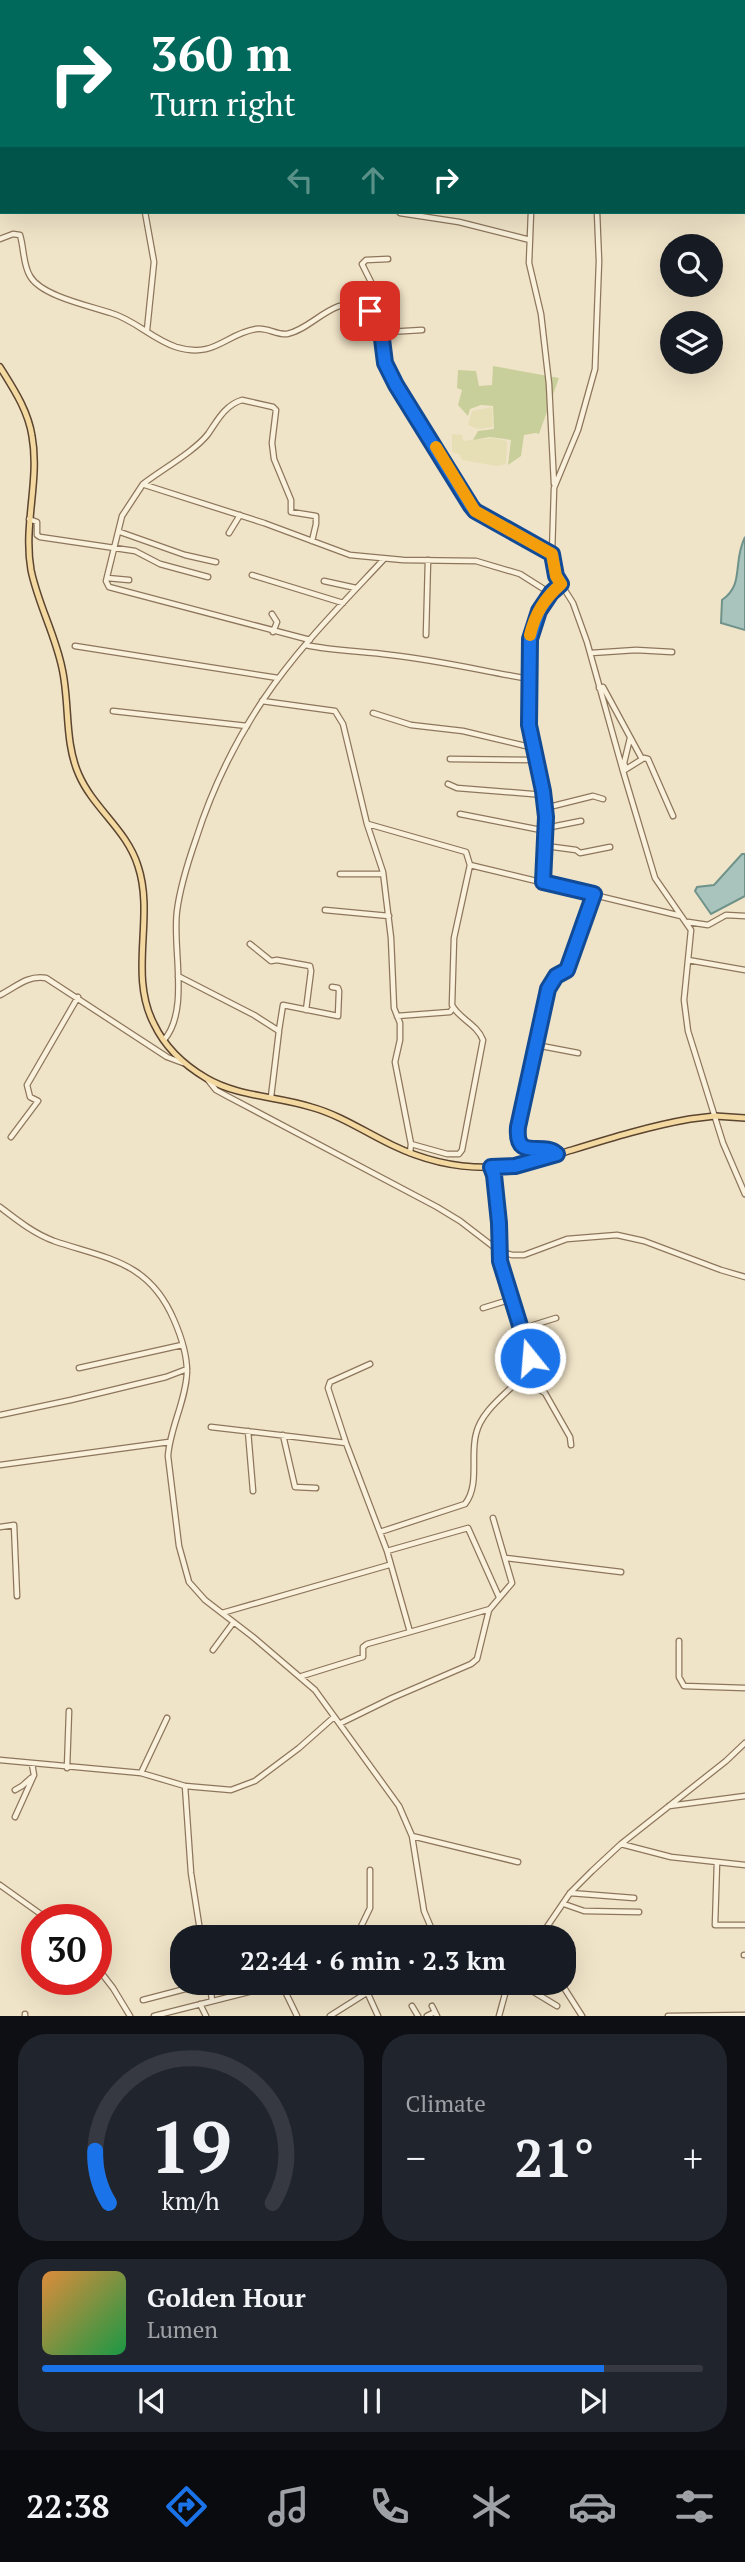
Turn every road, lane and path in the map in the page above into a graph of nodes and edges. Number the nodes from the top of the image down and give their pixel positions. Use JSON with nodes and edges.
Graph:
{"nodes":[{"id":1,"x":145,"y":214,"type":"edge"},
{"id":2,"x":400,"y":214,"type":"dead end"},
{"id":3,"x":531,"y":214,"type":"edge"},
{"id":4,"x":597,"y":214,"type":"edge"},
{"id":5,"x":0,"y":239,"type":"edge"},
{"id":6,"x":530,"y":240,"type":"junction"},
{"id":7,"x":388,"y":259,"type":"dead end"},
{"id":8,"x":364,"y":307,"type":"junction"},
{"id":9,"x":147,"y":330,"type":"junction"},
{"id":10,"x":422,"y":330,"type":"dead end"},
{"id":11,"x":382,"y":339,"type":"junction"},
{"id":12,"x":0,"y":367,"type":"edge"},
{"id":13,"x":144,"y":484,"type":"junction"},
{"id":14,"x":554,"y":488,"type":"junction"},
{"id":15,"x":240,"y":515,"type":"junction"},
{"id":16,"x":28,"y":519,"type":"junction"},
{"id":17,"x":120,"y":532,"type":"junction"},
{"id":18,"x":229,"y":533,"type":"dead end"},
{"id":19,"x":312,"y":541,"type":"junction"},
{"id":20,"x":114,"y":549,"type":"junction"},
{"id":21,"x":552,"y":554,"type":"junction"},
{"id":22,"x":384,"y":559,"type":"junction"},
{"id":23,"x":428,"y":560,"type":"junction"},
{"id":24,"x":216,"y":562,"type":"dead end"},
{"id":25,"x":252,"y":575,"type":"dead end"},
{"id":26,"x":208,"y":577,"type":"dead end"},
{"id":27,"x":107,"y":578,"type":"junction"},
{"id":28,"x":129,"y":580,"type":"dead end"},
{"id":29,"x":324,"y":581,"type":"dead end"},
{"id":30,"x":561,"y":584,"type":"junction"},
{"id":31,"x":357,"y":589,"type":"junction"},
{"id":32,"x":551,"y":593,"type":"junction"},
{"id":33,"x":343,"y":603,"type":"junction"},
{"id":34,"x":272,"y":614,"type":"dead end"},
{"id":35,"x":274,"y":632,"type":"junction"},
{"id":36,"x":426,"y":635,"type":"dead end"},
{"id":37,"x":310,"y":640,"type":"junction"},
{"id":38,"x":75,"y":646,"type":"dead end"},
{"id":39,"x":306,"y":646,"type":"junction"},
{"id":40,"x":672,"y":652,"type":"dead end"},
{"id":41,"x":591,"y":653,"type":"junction"},
{"id":42,"x":279,"y":678,"type":"junction"},
{"id":43,"x":528,"y":679,"type":"junction"},
{"id":44,"x":599,"y":688,"type":"junction"},
{"id":45,"x":262,"y":701,"type":"junction"},
{"id":46,"x":113,"y":711,"type":"dead end"},
{"id":47,"x":373,"y":713,"type":"dead end"},
{"id":48,"x":247,"y":726,"type":"junction"},
{"id":49,"x":631,"y":737,"type":"junction"},
{"id":50,"x":534,"y":748,"type":"junction"},
{"id":51,"x":450,"y":759,"type":"dead end"},
{"id":52,"x":642,"y":759,"type":"junction"},
{"id":53,"x":537,"y":760,"type":"junction"},
{"id":54,"x":624,"y":770,"type":"junction"},
{"id":55,"x":448,"y":784,"type":"dead end"},
{"id":56,"x":544,"y":795,"type":"junction"},
{"id":57,"x":603,"y":799,"type":"dead end"},
{"id":58,"x":545,"y":808,"type":"junction"},
{"id":59,"x":460,"y":814,"type":"dead end"},
{"id":60,"x":673,"y":816,"type":"dead end"},
{"id":61,"x":581,"y":821,"type":"dead end"},
{"id":62,"x":367,"y":824,"type":"junction"},
{"id":63,"x":546,"y":829,"type":"junction"},
{"id":64,"x":546,"y":846,"type":"junction"},
{"id":65,"x":610,"y":847,"type":"dead end"},
{"id":66,"x":470,"y":865,"type":"junction"},
{"id":67,"x":340,"y":874,"type":"dead end"},
{"id":68,"x":383,"y":874,"type":"junction"},
{"id":69,"x":543,"y":882,"type":"junction"},
{"id":70,"x":594,"y":894,"type":"junction"},
{"id":71,"x":325,"y":910,"type":"dead end"},
{"id":72,"x":388,"y":916,"type":"junction"},
{"id":73,"x":682,"y":916,"type":"junction"},
{"id":74,"x":745,"y":916,"type":"edge"},
{"id":75,"x":687,"y":922,"type":"junction"},
{"id":76,"x":250,"y":944,"type":"dead end"},
{"id":77,"x":688,"y":960,"type":"junction"},
{"id":78,"x":745,"y":970,"type":"edge"},
{"id":79,"x":178,"y":976,"type":"junction"},
{"id":80,"x":332,"y":987,"type":"dead end"},
{"id":81,"x":0,"y":995,"type":"edge"},
{"id":82,"x":78,"y":997,"type":"junction"},
{"id":83,"x":453,"y":1007,"type":"junction"},
{"id":84,"x":306,"y":1010,"type":"junction"},
{"id":85,"x":397,"y":1016,"type":"junction"},
{"id":86,"x":279,"y":1031,"type":"junction"},
{"id":87,"x":163,"y":1041,"type":"junction"},
{"id":88,"x":536,"y":1045,"type":"junction"},
{"id":89,"x":578,"y":1053,"type":"dead end"},
{"id":90,"x":184,"y":1063,"type":"junction"},
{"id":91,"x":208,"y":1080,"type":"junction"},
{"id":92,"x":271,"y":1097,"type":"junction"},
{"id":93,"x":715,"y":1116,"type":"junction"},
{"id":94,"x":745,"y":1118,"type":"edge"},
{"id":95,"x":11,"y":1136,"type":"dead end"},
{"id":96,"x":411,"y":1144,"type":"junction"},
{"id":97,"x":410,"y":1153,"type":"junction"},
{"id":98,"x":557,"y":1154,"type":"junction"},
{"id":99,"x":491,"y":1167,"type":"junction"},
{"id":100,"x":745,"y":1194,"type":"edge"},
{"id":101,"x":0,"y":1207,"type":"edge"},
{"id":102,"x":499,"y":1251,"type":"junction"},
{"id":103,"x":745,"y":1277,"type":"edge"},
{"id":104,"x":513,"y":1299,"type":"junction"},
{"id":105,"x":483,"y":1308,"type":"dead end"},
{"id":106,"x":556,"y":1318,"type":"dead end"},
{"id":107,"x":521,"y":1329,"type":"junction"},
{"id":108,"x":182,"y":1345,"type":"junction"},
{"id":109,"x":530,"y":1358,"type":"dead end"},
{"id":110,"x":370,"y":1364,"type":"dead end"},
{"id":111,"x":79,"y":1368,"type":"dead end"},
{"id":112,"x":187,"y":1369,"type":"junction"},
{"id":113,"x":0,"y":1415,"type":"edge"},
{"id":114,"x":211,"y":1427,"type":"dead end"},
{"id":115,"x":248,"y":1432,"type":"junction"},
{"id":116,"x":284,"y":1435,"type":"junction"},
{"id":117,"x":169,"y":1442,"type":"junction"},
{"id":118,"x":346,"y":1443,"type":"junction"},
{"id":119,"x":571,"y":1445,"type":"dead end"},
{"id":120,"x":0,"y":1465,"type":"edge"},
{"id":121,"x":316,"y":1488,"type":"dead end"},
{"id":122,"x":253,"y":1492,"type":"dead end"},
{"id":123,"x":493,"y":1518,"type":"dead end"},
{"id":124,"x":0,"y":1527,"type":"edge"},
{"id":125,"x":380,"y":1532,"type":"junction"},
{"id":126,"x":387,"y":1551,"type":"junction"},
{"id":127,"x":506,"y":1558,"type":"junction"},
{"id":128,"x":389,"y":1564,"type":"junction"},
{"id":129,"x":621,"y":1572,"type":"dead end"},
{"id":130,"x":17,"y":1596,"type":"dead end"},
{"id":131,"x":499,"y":1597,"type":"junction"},
{"id":132,"x":489,"y":1609,"type":"junction"},
{"id":133,"x":221,"y":1613,"type":"junction"},
{"id":134,"x":233,"y":1623,"type":"junction"},
{"id":135,"x":410,"y":1632,"type":"junction"},
{"id":136,"x":679,"y":1641,"type":"dead end"},
{"id":137,"x":213,"y":1650,"type":"dead end"},
{"id":138,"x":301,"y":1676,"type":"junction"},
{"id":139,"x":745,"y":1688,"type":"edge"},
{"id":140,"x":69,"y":1711,"type":"dead end"},
{"id":141,"x":334,"y":1717,"type":"junction"},
{"id":142,"x":167,"y":1718,"type":"dead end"},
{"id":143,"x":341,"y":1723,"type":"junction"},
{"id":144,"x":745,"y":1742,"type":"edge"},
{"id":145,"x":740,"y":1748,"type":"junction"},
{"id":146,"x":745,"y":1756,"type":"edge"},
{"id":147,"x":0,"y":1760,"type":"edge"},
{"id":148,"x":32,"y":1764,"type":"junction"},
{"id":149,"x":67,"y":1768,"type":"junction"},
{"id":150,"x":34,"y":1771,"type":"junction"},
{"id":151,"x":141,"y":1773,"type":"junction"},
{"id":152,"x":185,"y":1786,"type":"junction"},
{"id":153,"x":15,"y":1790,"type":"dead end"},
{"id":154,"x":745,"y":1797,"type":"edge"},
{"id":155,"x":669,"y":1806,"type":"junction"},
{"id":156,"x":15,"y":1817,"type":"dead end"},
{"id":157,"x":412,"y":1836,"type":"junction"},
{"id":158,"x":621,"y":1843,"type":"junction"},
{"id":159,"x":717,"y":1862,"type":"junction"},
{"id":160,"x":518,"y":1863,"type":"dead end"},
{"id":161,"x":745,"y":1865,"type":"edge"},
{"id":162,"x":370,"y":1870,"type":"dead end"},
{"id":163,"x":0,"y":1885,"type":"edge"},
{"id":164,"x":570,"y":1893,"type":"junction"},
{"id":165,"x":634,"y":1898,"type":"dead end"},
{"id":166,"x":27,"y":1904,"type":"edge"},
{"id":167,"x":564,"y":1904,"type":"junction"},
{"id":168,"x":639,"y":1912,"type":"dead end"},
{"id":169,"x":199,"y":1925,"type":"edge"},
{"id":170,"x":362,"y":1925,"type":"edge"},
{"id":171,"x":430,"y":1925,"type":"edge"},
{"id":172,"x":549,"y":1925,"type":"edge"},
{"id":173,"x":745,"y":1925,"type":"edge"},
{"id":174,"x":112,"y":1987,"type":"edge"},
{"id":175,"x":170,"y":1993,"type":"edge"},
{"id":176,"x":211,"y":1995,"type":"edge"},
{"id":177,"x":235,"y":1995,"type":"edge"},
{"id":178,"x":287,"y":1995,"type":"edge"},
{"id":179,"x":364,"y":1995,"type":"edge"},
{"id":180,"x":369,"y":1995,"type":"edge"},
{"id":181,"x":505,"y":1995,"type":"edge"},
{"id":182,"x":539,"y":1995,"type":"edge"},
{"id":183,"x":569,"y":1995,"type":"edge"},
{"id":184,"x":143,"y":2000,"type":"dead end"},
{"id":185,"x":212,"y":2001,"type":"junction"},
{"id":186,"x":200,"y":2004,"type":"junction"},
{"id":187,"x":412,"y":2006,"type":"dead end"},
{"id":188,"x":432,"y":2006,"type":"dead end"},
{"id":189,"x":557,"y":2006,"type":"dead end"},
{"id":190,"x":339,"y":2014,"type":"edge"},
{"id":191,"x":436,"y":2014,"type":"edge"},
{"id":192,"x":745,"y":2015,"type":"edge"},
{"id":193,"x":130,"y":2016,"type":"edge"},
{"id":194,"x":153,"y":2016,"type":"edge"},
{"id":195,"x":205,"y":2016,"type":"edge"},
{"id":196,"x":297,"y":2016,"type":"edge"},
{"id":197,"x":330,"y":2016,"type":"edge"},
{"id":198,"x":378,"y":2016,"type":"edge"},
{"id":199,"x":418,"y":2016,"type":"edge"},
{"id":200,"x":428,"y":2016,"type":"edge"},
{"id":201,"x":499,"y":2016,"type":"edge"},
{"id":202,"x":582,"y":2016,"type":"edge"},
{"id":203,"x":668,"y":2016,"type":"edge"}],
"edges":[{"from":1,"to":9,"type":"street"},
{"from":2,"to":6,"type":"street"},
{"from":3,"to":6,"type":"street"},
{"from":4,"to":14,"type":"street"},
{"from":5,"to":9,"type":"street"},
{"from":6,"to":14,"type":"street"},
{"from":7,"to":8,"type":"street"},
{"from":8,"to":9,"type":"street"},
{"from":8,"to":11,"type":"street"},
{"from":10,"to":11,"type":"street"},
{"from":11,"to":21,"type":"street"},
{"from":12,"to":16,"type":"main road"},
{"from":13,"to":15,"type":"street"},
{"from":13,"to":17,"type":"street"},
{"from":13,"to":19,"type":"street"},
{"from":14,"to":21,"type":"street"},
{"from":15,"to":18,"type":"street"},
{"from":15,"to":19,"type":"street"},
{"from":16,"to":20,"type":"street"},
{"from":16,"to":87,"type":"main road"},
{"from":17,"to":20,"type":"street"},
{"from":17,"to":24,"type":"street"},
{"from":19,"to":22,"type":"street"},
{"from":20,"to":26,"type":"street"},
{"from":20,"to":27,"type":"street"},
{"from":21,"to":30,"type":"street"},
{"from":22,"to":23,"type":"street"},
{"from":22,"to":31,"type":"street"},
{"from":23,"to":32,"type":"street"},
{"from":23,"to":36,"type":"street"},
{"from":25,"to":33,"type":"street"},
{"from":27,"to":28,"type":"street"},
{"from":27,"to":35,"type":"street"},
{"from":29,"to":31,"type":"street"},
{"from":30,"to":32,"type":"street"},
{"from":30,"to":41,"type":"street"},
{"from":31,"to":33,"type":"street"},
{"from":32,"to":43,"type":"street"},
{"from":33,"to":37,"type":"street"},
{"from":34,"to":35,"type":"street"},
{"from":35,"to":37,"type":"street"},
{"from":37,"to":39,"type":"street"},
{"from":38,"to":42,"type":"street"},
{"from":39,"to":42,"type":"street"},
{"from":39,"to":43,"type":"street"},
{"from":40,"to":41,"type":"street"},
{"from":41,"to":44,"type":"street"},
{"from":42,"to":45,"type":"street"},
{"from":43,"to":50,"type":"street"},
{"from":44,"to":49,"type":"street"},
{"from":44,"to":54,"type":"street"},
{"from":45,"to":48,"type":"street"},
{"from":45,"to":62,"type":"street"},
{"from":46,"to":48,"type":"street"},
{"from":47,"to":50,"type":"street"},
{"from":48,"to":79,"type":"street"},
{"from":49,"to":52,"type":"street"},
{"from":49,"to":54,"type":"street"},
{"from":50,"to":53,"type":"street"},
{"from":51,"to":53,"type":"street"},
{"from":52,"to":54,"type":"street"},
{"from":52,"to":60,"type":"street"},
{"from":53,"to":56,"type":"street"},
{"from":54,"to":73,"type":"street"},
{"from":55,"to":56,"type":"street"},
{"from":56,"to":58,"type":"street"},
{"from":57,"to":58,"type":"street"},
{"from":58,"to":63,"type":"street"},
{"from":59,"to":63,"type":"street"},
{"from":61,"to":63,"type":"street"},
{"from":62,"to":66,"type":"street"},
{"from":62,"to":68,"type":"street"},
{"from":63,"to":64,"type":"street"},
{"from":64,"to":65,"type":"street"},
{"from":64,"to":69,"type":"street"},
{"from":66,"to":69,"type":"street"},
{"from":66,"to":83,"type":"street"},
{"from":67,"to":68,"type":"street"},
{"from":68,"to":72,"type":"street"},
{"from":69,"to":70,"type":"street"},
{"from":70,"to":73,"type":"street"},
{"from":70,"to":88,"type":"street"},
{"from":71,"to":72,"type":"street"},
{"from":72,"to":85,"type":"street"},
{"from":73,"to":75,"type":"street"},
{"from":74,"to":75,"type":"street"},
{"from":75,"to":77,"type":"street"},
{"from":76,"to":84,"type":"street"},
{"from":77,"to":78,"type":"street"},
{"from":77,"to":93,"type":"street"},
{"from":79,"to":86,"type":"street"},
{"from":79,"to":87,"type":"street"},
{"from":80,"to":84,"type":"street"},
{"from":81,"to":82,"type":"street"},
{"from":82,"to":90,"type":"street"},
{"from":82,"to":95,"type":"street"},
{"from":83,"to":85,"type":"street"},
{"from":83,"to":96,"type":"street"},
{"from":84,"to":86,"type":"street"},
{"from":85,"to":96,"type":"street"},
{"from":86,"to":92,"type":"street"},
{"from":87,"to":90,"type":"main road"},
{"from":88,"to":89,"type":"street"},
{"from":88,"to":98,"type":"street"},
{"from":90,"to":91,"type":"main road"},
{"from":91,"to":92,"type":"main road"},
{"from":91,"to":102,"type":"street"},
{"from":92,"to":97,"type":"main road"},
{"from":93,"to":94,"type":"main road"},
{"from":93,"to":98,"type":"main road"},
{"from":93,"to":100,"type":"street"},
{"from":96,"to":97,"type":"street"},
{"from":97,"to":99,"type":"main road"},
{"from":98,"to":99,"type":"main road"},
{"from":99,"to":102,"type":"street"},
{"from":101,"to":108,"type":"street"},
{"from":102,"to":103,"type":"street"},
{"from":102,"to":104,"type":"street"},
{"from":104,"to":105,"type":"street"},
{"from":104,"to":107,"type":"street"},
{"from":106,"to":107,"type":"street"},
{"from":107,"to":109,"type":"street"},
{"from":108,"to":111,"type":"street"},
{"from":108,"to":112,"type":"street"},
{"from":110,"to":118,"type":"street"},
{"from":112,"to":113,"type":"street"},
{"from":112,"to":117,"type":"street"},
{"from":114,"to":115,"type":"street"},
{"from":115,"to":116,"type":"street"},
{"from":115,"to":122,"type":"street"},
{"from":116,"to":118,"type":"street"},
{"from":116,"to":121,"type":"street"},
{"from":117,"to":120,"type":"street"},
{"from":117,"to":133,"type":"street"},
{"from":118,"to":125,"type":"street"},
{"from":119,"to":125,"type":"street"},
{"from":123,"to":127,"type":"street"},
{"from":124,"to":130,"type":"street"},
{"from":125,"to":126,"type":"street"},
{"from":126,"to":128,"type":"street"},
{"from":126,"to":131,"type":"street"},
{"from":127,"to":129,"type":"street"},
{"from":127,"to":131,"type":"street"},
{"from":128,"to":133,"type":"street"},
{"from":128,"to":135,"type":"street"},
{"from":131,"to":132,"type":"street"},
{"from":132,"to":135,"type":"street"},
{"from":132,"to":143,"type":"street"},
{"from":133,"to":134,"type":"street"},
{"from":134,"to":137,"type":"street"},
{"from":134,"to":138,"type":"street"},
{"from":135,"to":138,"type":"street"},
{"from":136,"to":139,"type":"street"},
{"from":138,"to":141,"type":"street"},
{"from":140,"to":149,"type":"street"},
{"from":141,"to":143,"type":"street"},
{"from":141,"to":152,"type":"street"},
{"from":142,"to":151,"type":"street"},
{"from":143,"to":157,"type":"street"},
{"from":144,"to":145,"type":"street"},
{"from":145,"to":146,"type":"street"},
{"from":145,"to":155,"type":"street"},
{"from":147,"to":148,"type":"street"},
{"from":148,"to":149,"type":"street"},
{"from":148,"to":150,"type":"street"},
{"from":149,"to":151,"type":"street"},
{"from":150,"to":153,"type":"street"},
{"from":150,"to":156,"type":"street"},
{"from":151,"to":152,"type":"street"},
{"from":152,"to":169,"type":"street"},
{"from":154,"to":155,"type":"street"},
{"from":155,"to":158,"type":"street"},
{"from":157,"to":160,"type":"street"},
{"from":157,"to":171,"type":"street"},
{"from":158,"to":159,"type":"street"},
{"from":158,"to":164,"type":"street"},
{"from":159,"to":161,"type":"street"},
{"from":159,"to":173,"type":"street"},
{"from":162,"to":170,"type":"street"},
{"from":163,"to":166,"type":"street"},
{"from":164,"to":165,"type":"street"},
{"from":164,"to":167,"type":"street"},
{"from":167,"to":168,"type":"street"},
{"from":167,"to":172,"type":"street"},
{"from":174,"to":193,"type":"street"},
{"from":175,"to":184,"type":"street"},
{"from":176,"to":185,"type":"street"},
{"from":177,"to":185,"type":"street"},
{"from":178,"to":196,"type":"street"},
{"from":179,"to":190,"type":"street"},
{"from":180,"to":198,"type":"street"},
{"from":181,"to":201,"type":"street"},
{"from":182,"to":189,"type":"street"},
{"from":183,"to":202,"type":"street"},
{"from":185,"to":186,"type":"street"},
{"from":186,"to":194,"type":"street"},
{"from":186,"to":195,"type":"street"},
{"from":187,"to":199,"type":"street"},
{"from":188,"to":191,"type":"street"},
{"from":190,"to":197,"type":"street"},
{"from":191,"to":200,"type":"street"},
{"from":192,"to":203,"type":"street"}]}
